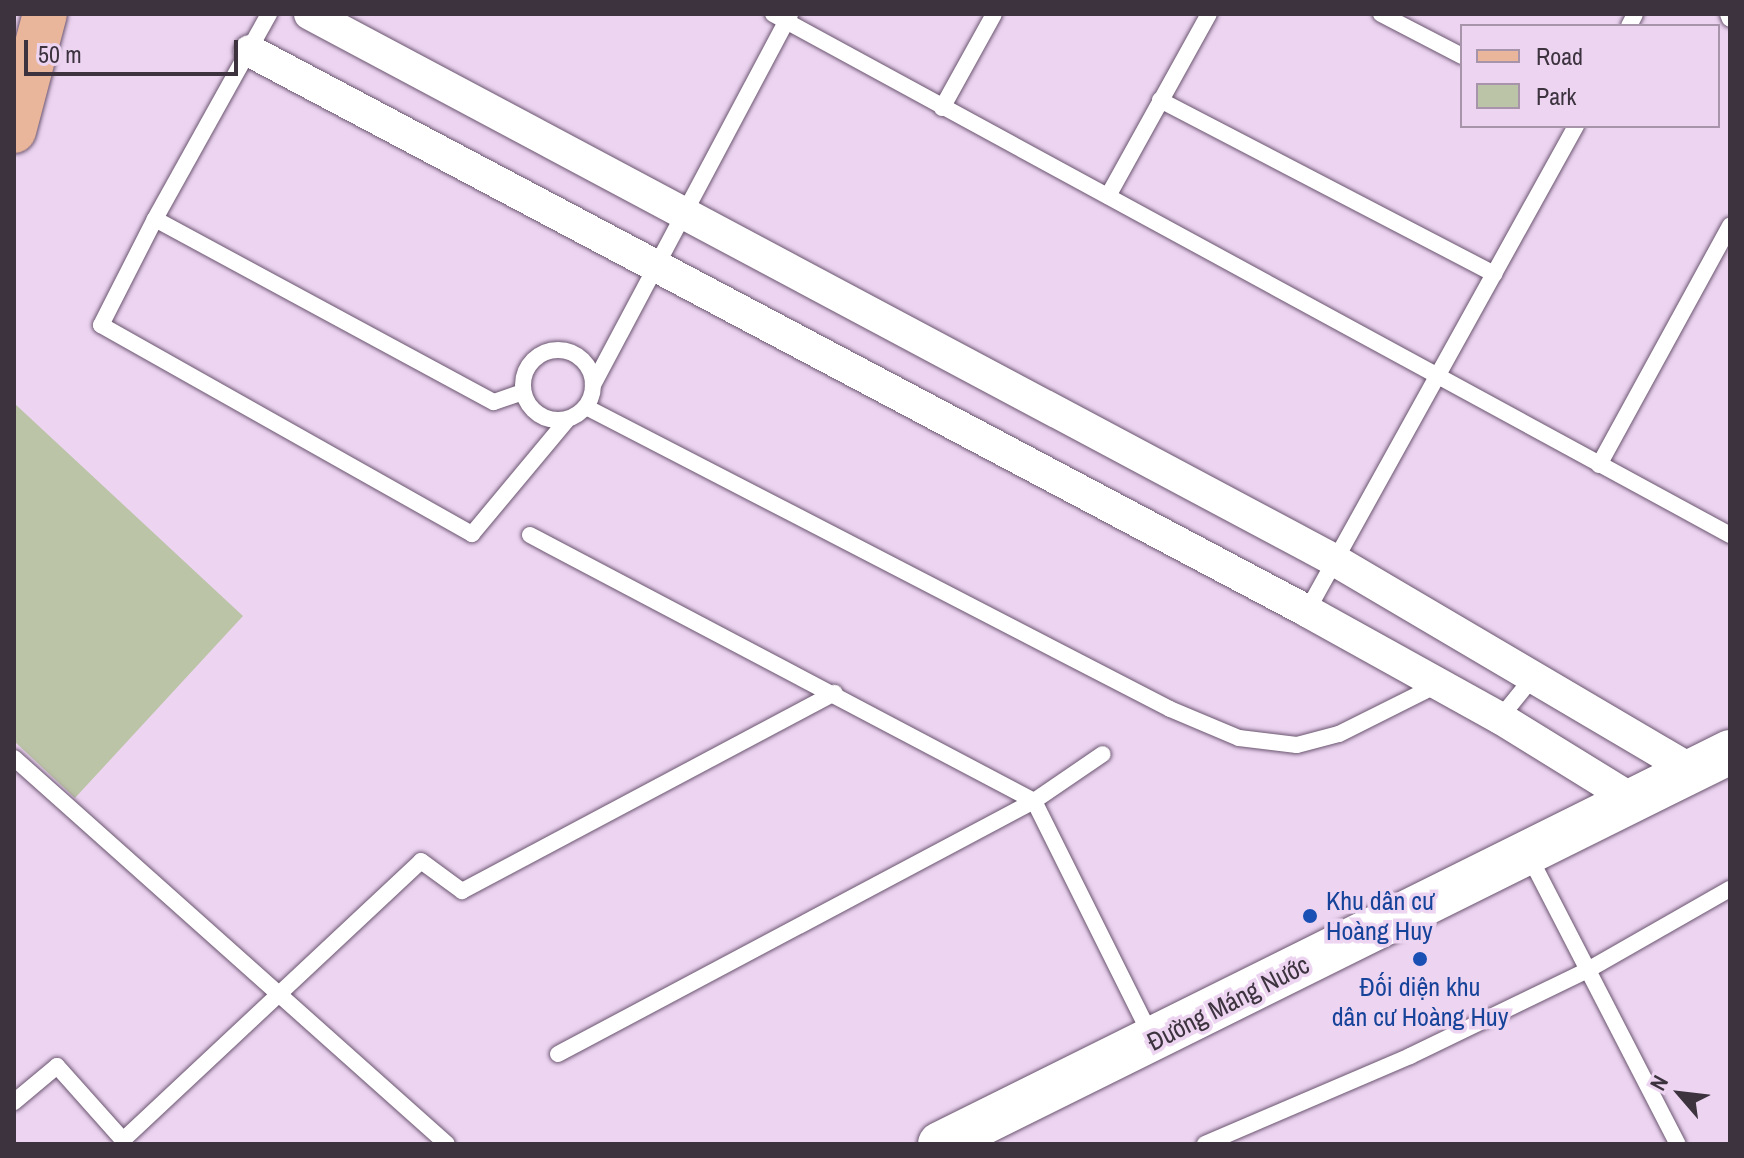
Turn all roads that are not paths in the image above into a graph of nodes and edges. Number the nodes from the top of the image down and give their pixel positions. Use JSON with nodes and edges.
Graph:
{"nodes":[{"id":1,"x":45,"y":14,"type":"edge"},
{"id":2,"x":269,"y":14,"type":"edge"},
{"id":3,"x":310,"y":14,"type":"edge"},
{"id":4,"x":994,"y":14,"type":"edge"},
{"id":5,"x":1209,"y":14,"type":"edge"},
{"id":6,"x":1381,"y":14,"type":"edge"},
{"id":7,"x":783,"y":17,"type":"edge"},
{"id":8,"x":250,"y":51,"type":"junction"},
{"id":9,"x":1460,"y":55,"type":"edge"},
{"id":10,"x":1160,"y":100,"type":"junction"},
{"id":11,"x":942,"y":108,"type":"junction"},
{"id":12,"x":1575,"y":128,"type":"edge"},
{"id":13,"x":14,"y":131,"type":"edge"},
{"id":14,"x":1108,"y":196,"type":"junction"},
{"id":15,"x":682,"y":215,"type":"junction"},
{"id":16,"x":155,"y":219,"type":"junction"},
{"id":17,"x":1730,"y":226,"type":"edge"},
{"id":18,"x":657,"y":269,"type":"junction"},
{"id":19,"x":1494,"y":274,"type":"junction"},
{"id":20,"x":1439,"y":379,"type":"junction"},
{"id":21,"x":593,"y":385,"type":"junction"},
{"id":22,"x":523,"y":392,"type":"junction"},
{"id":23,"x":586,"y":407,"type":"junction"},
{"id":24,"x":567,"y":420,"type":"junction"},
{"id":25,"x":1599,"y":465,"type":"junction"},
{"id":26,"x":530,"y":535,"type":"dead end"},
{"id":27,"x":1730,"y":535,"type":"edge"},
{"id":28,"x":1336,"y":561,"type":"junction"},
{"id":29,"x":1307,"y":611,"type":"junction"},
{"id":30,"x":1534,"y":676,"type":"junction"},
{"id":31,"x":1440,"y":684,"type":"junction"},
{"id":32,"x":835,"y":693,"type":"junction"},
{"id":33,"x":1500,"y":718,"type":"junction"},
{"id":34,"x":1103,"y":754,"type":"dead end"},
{"id":35,"x":14,"y":758,"type":"edge"},
{"id":36,"x":1712,"y":761,"type":"edge"},
{"id":37,"x":1631,"y":799,"type":"junction"},
{"id":38,"x":1034,"y":801,"type":"junction"},
{"id":39,"x":1527,"y":852,"type":"junction"},
{"id":40,"x":1730,"y":889,"type":"edge"},
{"id":41,"x":1586,"y":971,"type":"junction"},
{"id":42,"x":276,"y":991,"type":"junction"},
{"id":43,"x":1154,"y":1041,"type":"junction"},
{"id":44,"x":558,"y":1054,"type":"dead end"},
{"id":45,"x":14,"y":1102,"type":"edge"},
{"id":46,"x":447,"y":1144,"type":"edge"},
{"id":47,"x":940,"y":1144,"type":"edge"},
{"id":48,"x":1205,"y":1144,"type":"edge"},
{"id":49,"x":1678,"y":1144,"type":"edge"}],
"edges":[{"from":1,"to":13,"type":"main road"},
{"from":2,"to":8,"type":"lane"},
{"from":3,"to":15,"type":"street"},
{"from":4,"to":11,"type":"lane"},
{"from":5,"to":10,"type":"lane"},
{"from":6,"to":9,"type":"lane"},
{"from":7,"to":11,"type":"lane"},
{"from":7,"to":15,"type":"lane"},
{"from":8,"to":16,"type":"lane"},
{"from":8,"to":18,"type":"street"},
{"from":10,"to":14,"type":"lane"},
{"from":10,"to":19,"type":"lane"},
{"from":11,"to":14,"type":"lane"},
{"from":12,"to":19,"type":"lane"},
{"from":14,"to":20,"type":"lane"},
{"from":15,"to":18,"type":"lane"},
{"from":15,"to":28,"type":"street"},
{"from":16,"to":22,"type":"lane"},
{"from":16,"to":24,"type":"lane"},
{"from":17,"to":25,"type":"lane"},
{"from":18,"to":21,"type":"lane"},
{"from":18,"to":29,"type":"street"},
{"from":19,"to":20,"type":"lane"},
{"from":20,"to":25,"type":"lane"},
{"from":20,"to":28,"type":"lane"},
{"from":21,"to":22,"type":"lane"},
{"from":21,"to":23,"type":"lane"},
{"from":22,"to":24,"type":"lane"},
{"from":23,"to":24,"type":"lane"},
{"from":23,"to":31,"type":"lane"},
{"from":25,"to":27,"type":"lane"},
{"from":26,"to":32,"type":"lane"},
{"from":28,"to":29,"type":"lane"},
{"from":28,"to":30,"type":"street"},
{"from":29,"to":31,"type":"street"},
{"from":30,"to":33,"type":"lane"},
{"from":30,"to":36,"type":"street"},
{"from":31,"to":33,"type":"street"},
{"from":32,"to":38,"type":"lane"},
{"from":32,"to":42,"type":"lane"},
{"from":33,"to":37,"type":"street"},
{"from":34,"to":38,"type":"lane"},
{"from":35,"to":42,"type":"lane"},
{"from":36,"to":37,"type":"main road","name":"Đường Máng Nước"},
{"from":37,"to":39,"type":"main road","name":"Đường Máng Nước"},
{"from":38,"to":43,"type":"lane"},
{"from":38,"to":44,"type":"lane"},
{"from":39,"to":41,"type":"lane"},
{"from":39,"to":43,"type":"main road","name":"Đường Máng Nước"},
{"from":40,"to":41,"type":"lane"},
{"from":41,"to":48,"type":"lane"},
{"from":41,"to":49,"type":"lane"},
{"from":42,"to":45,"type":"lane"},
{"from":42,"to":46,"type":"lane"},
{"from":43,"to":47,"type":"main road","name":"Đường Máng Nước"}]}
